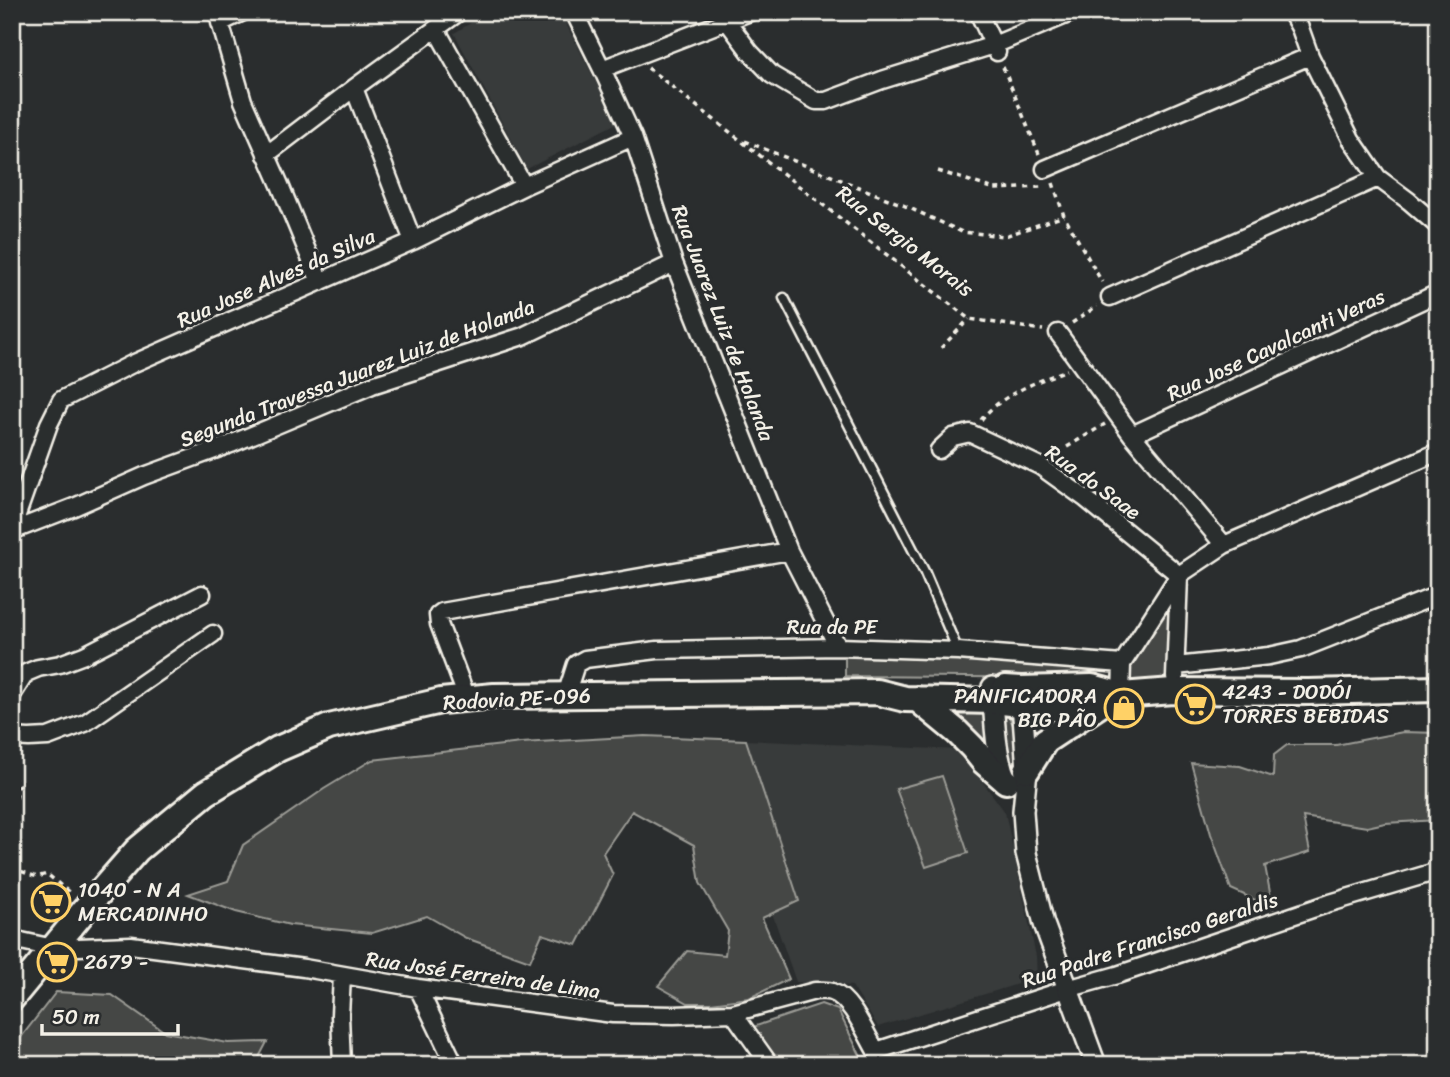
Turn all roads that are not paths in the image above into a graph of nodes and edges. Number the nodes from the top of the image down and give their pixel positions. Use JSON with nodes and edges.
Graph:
{"nodes":[{"id":1,"x":243,"y":12,"type":"edge"},
{"id":2,"x":459,"y":12,"type":"edge"},
{"id":3,"x":573,"y":12,"type":"edge"},
{"id":4,"x":750,"y":12,"type":"edge"},
{"id":5,"x":978,"y":12,"type":"edge"},
{"id":6,"x":1073,"y":12,"type":"edge"},
{"id":7,"x":1291,"y":12,"type":"edge"},
{"id":8,"x":219,"y":18,"type":"edge"},
{"id":9,"x":720,"y":19,"type":"edge"},
{"id":10,"x":436,"y":29,"type":"junction"},
{"id":11,"x":996,"y":49,"type":"junction"},
{"id":12,"x":1310,"y":56,"type":"junction"},
{"id":13,"x":602,"y":69,"type":"junction"},
{"id":14,"x":354,"y":88,"type":"junction"},
{"id":15,"x":633,"y":137,"type":"junction"},
{"id":16,"x":266,"y":155,"type":"junction"},
{"id":17,"x":1045,"y":169,"type":"dead end"},
{"id":18,"x":1378,"y":178,"type":"junction"},
{"id":19,"x":524,"y":186,"type":"junction"},
{"id":20,"x":1438,"y":226,"type":"edge"},
{"id":21,"x":413,"y":241,"type":"junction"},
{"id":22,"x":674,"y":263,"type":"junction"},
{"id":23,"x":320,"y":282,"type":"junction"},
{"id":24,"x":1438,"y":293,"type":"edge"},
{"id":25,"x":1110,"y":297,"type":"road end"},
{"id":26,"x":784,"y":298,"type":"dead end"},
{"id":27,"x":1058,"y":333,"type":"road end"},
{"id":28,"x":1132,"y":435,"type":"junction"},
{"id":29,"x":939,"y":450,"type":"dead end"},
{"id":30,"x":1438,"y":452,"type":"edge"},
{"id":31,"x":12,"y":530,"type":"edge"},
{"id":32,"x":1224,"y":545,"type":"junction"},
{"id":33,"x":789,"y":551,"type":"junction"},
{"id":34,"x":1179,"y":575,"type":"junction"},
{"id":35,"x":202,"y":594,"type":"dead end"},
{"id":36,"x":1438,"y":595,"type":"edge"},
{"id":37,"x":213,"y":634,"type":"dead end"},
{"id":38,"x":838,"y":647,"type":"junction"},
{"id":39,"x":958,"y":651,"type":"junction"},
{"id":40,"x":1122,"y":664,"type":"junction"},
{"id":41,"x":1176,"y":666,"type":"junction"},
{"id":42,"x":1438,"y":689,"type":"edge"},
{"id":43,"x":1173,"y":691,"type":"junction"},
{"id":44,"x":877,"y":692,"type":"junction"},
{"id":45,"x":993,"y":694,"type":"junction"},
{"id":46,"x":12,"y":695,"type":"edge"},
{"id":47,"x":566,"y":695,"type":"junction"},
{"id":48,"x":1021,"y":697,"type":"junction"},
{"id":49,"x":467,"y":698,"type":"junction"},
{"id":50,"x":917,"y":699,"type":"junction"},
{"id":51,"x":1110,"y":699,"type":"junction"},
{"id":52,"x":12,"y":737,"type":"edge"},
{"id":53,"x":1017,"y":775,"type":"junction"},
{"id":54,"x":1438,"y":871,"type":"edge"},
{"id":55,"x":12,"y":939,"type":"edge"},
{"id":56,"x":53,"y":948,"type":"junction"},
{"id":57,"x":342,"y":976,"type":"junction"},
{"id":58,"x":418,"y":988,"type":"junction"},
{"id":59,"x":1067,"y":989,"type":"junction"},
{"id":60,"x":12,"y":998,"type":"edge"},
{"id":61,"x":733,"y":1013,"type":"junction"},
{"id":62,"x":876,"y":1051,"type":"joint"},
{"id":63,"x":342,"y":1065,"type":"edge"},
{"id":64,"x":455,"y":1065,"type":"edge"},
{"id":65,"x":770,"y":1065,"type":"edge"},
{"id":66,"x":1096,"y":1065,"type":"edge"}],
"edges":[{"from":1,"to":8,"type":"street"},
{"from":2,"to":10,"type":"street"},
{"from":3,"to":13,"type":"street","name":"Rua Juarez Luiz de Holanda"},
{"from":4,"to":9,"type":"street"},
{"from":5,"to":11,"type":"street"},
{"from":6,"to":11,"type":"street"},
{"from":7,"to":12,"type":"street"},
{"from":8,"to":16,"type":"street"},
{"from":9,"to":11,"type":"street"},
{"from":9,"to":13,"type":"street"},
{"from":10,"to":14,"type":"street"},
{"from":10,"to":19,"type":"street"},
{"from":12,"to":17,"type":"street"},
{"from":12,"to":18,"type":"street"},
{"from":13,"to":15,"type":"street","name":"Rua Juarez Luiz de Holanda"},
{"from":14,"to":16,"type":"street"},
{"from":14,"to":21,"type":"street"},
{"from":15,"to":19,"type":"street","name":"Rua Jose Alves da Silva"},
{"from":15,"to":22,"type":"street","name":"Rua Juarez Luiz de Holanda"},
{"from":16,"to":23,"type":"street"},
{"from":18,"to":20,"type":"street"},
{"from":18,"to":25,"type":"street"},
{"from":19,"to":21,"type":"street","name":"Rua Jose Alves da Silva"},
{"from":21,"to":23,"type":"street","name":"Rua Jose Alves da Silva"},
{"from":22,"to":31,"type":"street","name":"Segunda Travessa Juarez Luiz de Holanda"},
{"from":22,"to":33,"type":"street","name":"Rua Juarez Luiz de Holanda"},
{"from":23,"to":31,"type":"street","name":"Rua Jose Alves da Silva"},
{"from":24,"to":28,"type":"street","name":"Rua Jose Cavalcanti Veras"},
{"from":26,"to":39,"type":"lane"},
{"from":27,"to":28,"type":"street"},
{"from":28,"to":32,"type":"street"},
{"from":29,"to":34,"type":"street","name":"Rua do Saae"},
{"from":30,"to":32,"type":"street"},
{"from":32,"to":34,"type":"street"},
{"from":33,"to":38,"type":"street","name":"Rua Juarez Luiz de Holanda"},
{"from":33,"to":49,"type":"street"},
{"from":34,"to":40,"type":"street"},
{"from":34,"to":41,"type":"street"},
{"from":35,"to":46,"type":"street"},
{"from":36,"to":41,"type":"street"},
{"from":37,"to":52,"type":"street"},
{"from":38,"to":39,"type":"street","name":"Rua da PE"},
{"from":38,"to":47,"type":"street","name":"Rua da PE"},
{"from":39,"to":40,"type":"street","name":"Rua da PE"},
{"from":40,"to":51,"type":"street"},
{"from":41,"to":43,"type":"street"},
{"from":42,"to":43,"type":"main road"},
{"from":43,"to":51,"type":"main road"},
{"from":44,"to":45,"type":"main road"},
{"from":44,"to":47,"type":"main road","name":"Rodovia PE-096"},
{"from":44,"to":50,"type":"main road"},
{"from":45,"to":48,"type":"main road"},
{"from":45,"to":50,"type":"main road"},
{"from":45,"to":53,"type":"street"},
{"from":47,"to":49,"type":"main road","name":"Rodovia PE-096"},
{"from":48,"to":51,"type":"main road"},
{"from":48,"to":53,"type":"street"},
{"from":49,"to":56,"type":"main road","name":"Rodovia PE-096"},
{"from":50,"to":53,"type":"main road"},
{"from":51,"to":53,"type":"main road"},
{"from":53,"to":59,"type":"street"},
{"from":54,"to":59,"type":"street","name":"Rua Padre Francisco Geraldis"},
{"from":55,"to":56,"type":"street","name":"Rua José Ferreira de Lima"},
{"from":56,"to":57,"type":"street","name":"Rua José Ferreira de Lima"},
{"from":56,"to":60,"type":"main road","name":"Rodovia PE-096"},
{"from":57,"to":58,"type":"street","name":"Rua José Ferreira de Lima"},
{"from":57,"to":63,"type":"street"},
{"from":58,"to":61,"type":"street","name":"Rua José Ferreira de Lima"},
{"from":58,"to":64,"type":"street"},
{"from":59,"to":62,"type":"street","name":"Rua Padre Francisco Geraldis"},
{"from":59,"to":66,"type":"street"},
{"from":61,"to":62,"type":"street","name":"Rua José Ferreira de Lima"},
{"from":61,"to":65,"type":"street"}]}
